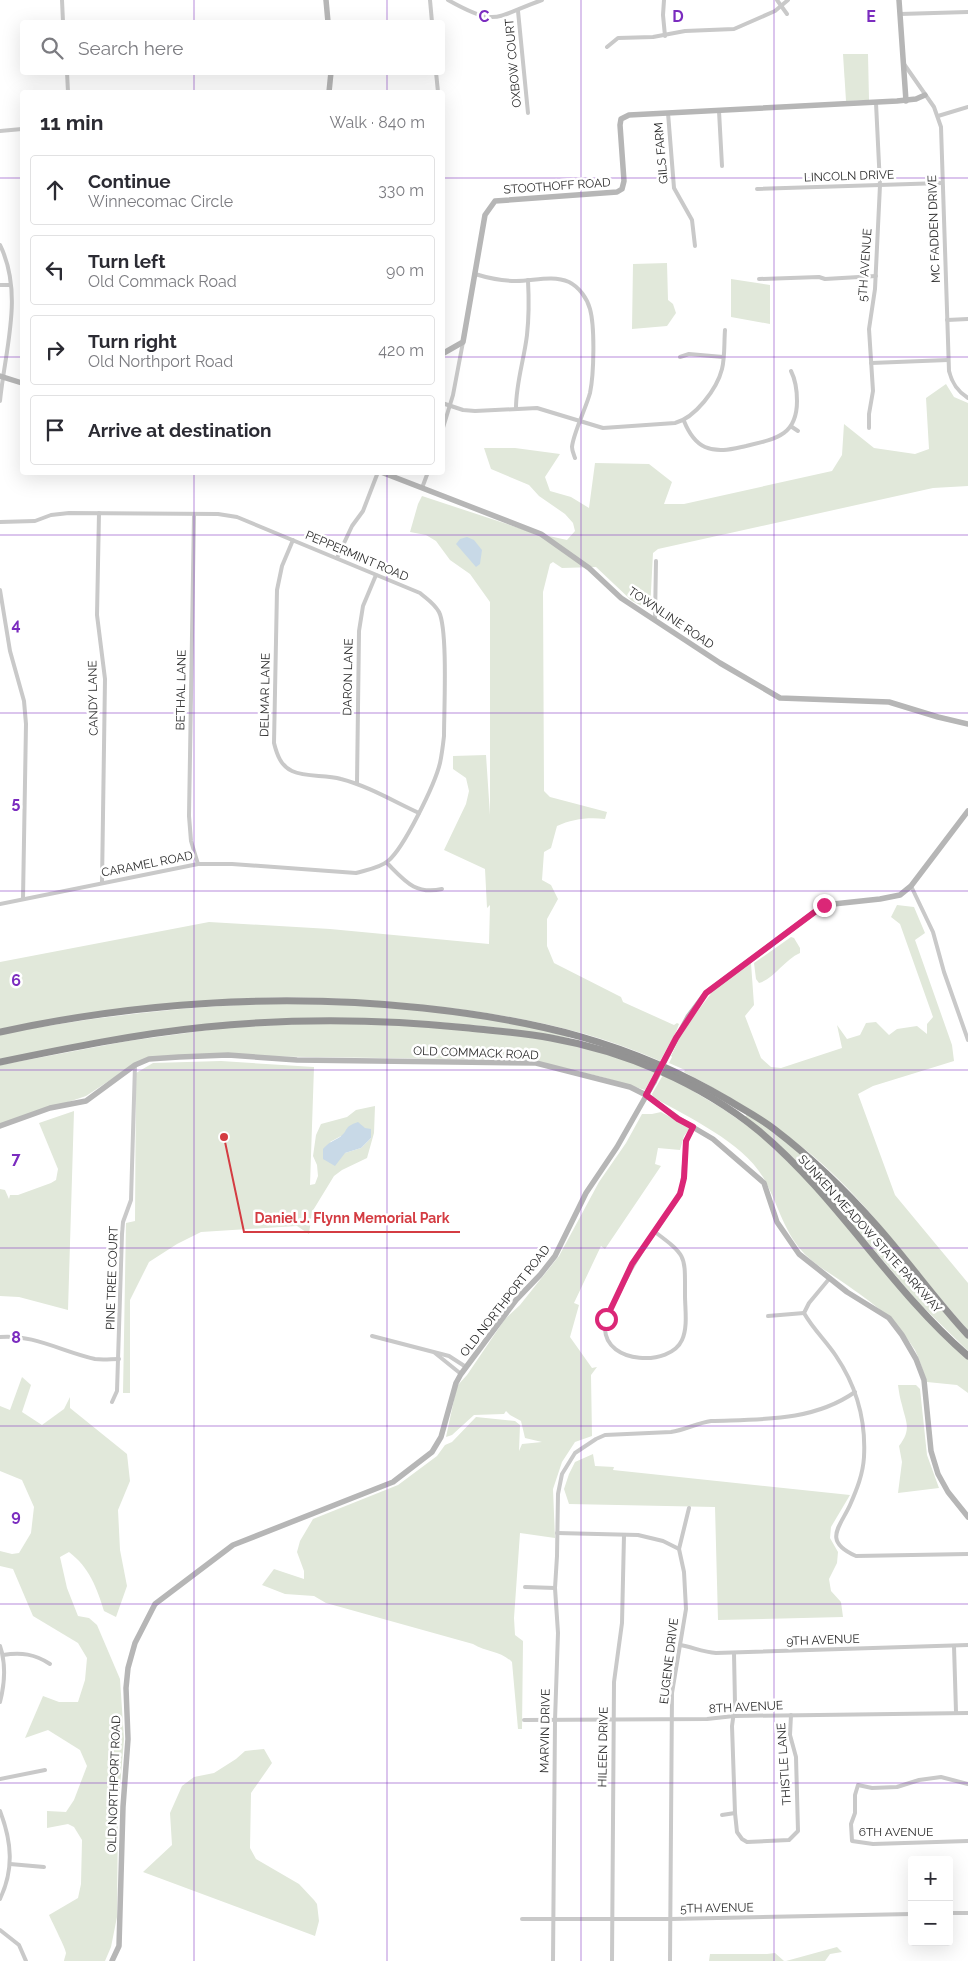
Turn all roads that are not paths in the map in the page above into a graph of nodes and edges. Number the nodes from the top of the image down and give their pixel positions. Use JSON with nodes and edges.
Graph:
{"nodes":[{"id":1,"x":62,"y":0,"type":"edge"},
{"id":2,"x":326,"y":0,"type":"edge"},
{"id":3,"x":430,"y":0,"type":"edge"},
{"id":4,"x":448,"y":0,"type":"edge"},
{"id":5,"x":542,"y":0,"type":"edge"},
{"id":6,"x":664,"y":0,"type":"edge"},
{"id":7,"x":777,"y":0,"type":"edge"},
{"id":8,"x":788,"y":0,"type":"edge"},
{"id":9,"x":899,"y":0,"type":"edge"},
{"id":10,"x":782,"y":6,"type":"junction"},
{"id":11,"x":518,"y":11,"type":"junction"},
{"id":12,"x":968,"y":12,"type":"edge"},
{"id":13,"x":788,"y":14,"type":"dead end"},
{"id":14,"x":900,"y":14,"type":"junction"},
{"id":15,"x":63,"y":20,"type":"edge"},
{"id":16,"x":328,"y":20,"type":"edge"},
{"id":17,"x":432,"y":20,"type":"edge"},
{"id":18,"x":665,"y":36,"type":"junction"},
{"id":19,"x":607,"y":47,"type":"dead end"},
{"id":20,"x":903,"y":62,"type":"junction"},
{"id":21,"x":67,"y":75,"type":"edge"},
{"id":22,"x":331,"y":75,"type":"edge"},
{"id":23,"x":436,"y":75,"type":"edge"},
{"id":24,"x":68,"y":90,"type":"edge"},
{"id":25,"x":329,"y":90,"type":"edge"},
{"id":26,"x":438,"y":90,"type":"edge"},
{"id":27,"x":925,"y":95,"type":"junction"},
{"id":28,"x":906,"y":101,"type":"junction"},
{"id":29,"x":876,"y":103,"type":"junction"},
{"id":30,"x":968,"y":107,"type":"edge"},
{"id":31,"x":719,"y":111,"type":"junction"},
{"id":32,"x":668,"y":113,"type":"junction"},
{"id":33,"x":528,"y":114,"type":"dead end"},
{"id":34,"x":938,"y":116,"type":"junction"},
{"id":35,"x":20,"y":129,"type":"edge"},
{"id":36,"x":0,"y":130,"type":"edge"},
{"id":37,"x":722,"y":166,"type":"dead end"},
{"id":38,"x":942,"y":183,"type":"junction"},
{"id":39,"x":880,"y":185,"type":"junction"},
{"id":40,"x":757,"y":189,"type":"dead end"},
{"id":41,"x":0,"y":245,"type":"edge"},
{"id":42,"x":695,"y":246,"type":"dead end"},
{"id":43,"x":475,"y":274,"type":"junction"},
{"id":44,"x":876,"y":276,"type":"junction"},
{"id":45,"x":759,"y":279,"type":"dead end"},
{"id":46,"x":528,"y":280,"type":"junction"},
{"id":47,"x":0,"y":285,"type":"edge"},
{"id":48,"x":10,"y":285,"type":"junction"},
{"id":49,"x":968,"y":319,"type":"edge"},
{"id":50,"x":947,"y":320,"type":"junction"},
{"id":51,"x":725,"y":330,"type":"dead end"},
{"id":52,"x":463,"y":342,"type":"junction"},
{"id":53,"x":445,"y":352,"type":"edge"},
{"id":54,"x":680,"y":357,"type":"dead end"},
{"id":55,"x":724,"y":357,"type":"junction"},
{"id":56,"x":948,"y":360,"type":"junction"},
{"id":57,"x":871,"y":363,"type":"junction"},
{"id":58,"x":791,"y":371,"type":"dead end"},
{"id":59,"x":1,"y":376,"type":"edge"},
{"id":60,"x":20,"y":382,"type":"edge"},
{"id":61,"x":968,"y":398,"type":"edge"},
{"id":62,"x":0,"y":401,"type":"edge"},
{"id":63,"x":445,"y":404,"type":"edge"},
{"id":64,"x":450,"y":406,"type":"junction"},
{"id":65,"x":516,"y":408,"type":"junction"},
{"id":66,"x":684,"y":421,"type":"junction"},
{"id":67,"x":445,"y":422,"type":"edge"},
{"id":68,"x":580,"y":422,"type":"junction"},
{"id":69,"x":792,"y":426,"type":"junction"},
{"id":70,"x":869,"y":428,"type":"dead end"},
{"id":71,"x":798,"y":431,"type":"dead end"},
{"id":72,"x":575,"y":458,"type":"dead end"},
{"id":73,"x":379,"y":475,"type":"edge"},
{"id":74,"x":388,"y":475,"type":"edge"},
{"id":75,"x":427,"y":475,"type":"edge"},
{"id":76,"x":422,"y":488,"type":"junction"},
{"id":77,"x":99,"y":514,"type":"junction"},
{"id":78,"x":194,"y":515,"type":"junction"},
{"id":79,"x":0,"y":522,"type":"edge"},
{"id":80,"x":293,"y":540,"type":"junction"},
{"id":81,"x":338,"y":558,"type":"junction"},
{"id":82,"x":656,"y":560,"type":"dead end"},
{"id":83,"x":376,"y":575,"type":"junction"},
{"id":84,"x":0,"y":590,"type":"edge"},
{"id":85,"x":655,"y":619,"type":"junction"},
{"id":86,"x":968,"y":724,"type":"edge"},
{"id":87,"x":357,"y":783,"type":"junction"},
{"id":88,"x":968,"y":811,"type":"edge"},
{"id":89,"x":418,"y":813,"type":"junction"},
{"id":90,"x":387,"y":863,"type":"junction"},
{"id":91,"x":198,"y":864,"type":"junction"},
{"id":92,"x":102,"y":883,"type":"junction"},
{"id":93,"x":912,"y":886,"type":"junction"},
{"id":94,"x":442,"y":890,"type":"dead end"},
{"id":95,"x":24,"y":899,"type":"junction"},
{"id":96,"x":0,"y":904,"type":"edge"},
{"id":97,"x":0,"y":1032,"type":"edge"},
{"id":98,"x":968,"y":1040,"type":"edge"},
{"id":99,"x":0,"y":1062,"type":"edge"},
{"id":100,"x":135,"y":1065,"type":"junction"},
{"id":101,"x":646,"y":1095,"type":"junction"},
{"id":102,"x":0,"y":1126,"type":"edge"},
{"id":103,"x":693,"y":1127,"type":"junction"},
{"id":104,"x":655,"y":1232,"type":"junction"},
{"id":105,"x":829,"y":1279,"type":"junction"},
{"id":106,"x":804,"y":1313,"type":"junction"},
{"id":107,"x":768,"y":1316,"type":"dead end"},
{"id":108,"x":968,"y":1335,"type":"edge"},
{"id":109,"x":372,"y":1336,"type":"dead end"},
{"id":110,"x":0,"y":1337,"type":"edge"},
{"id":111,"x":433,"y":1352,"type":"junction"},
{"id":112,"x":968,"y":1356,"type":"edge"},
{"id":113,"x":119,"y":1359,"type":"junction"},
{"id":114,"x":466,"y":1368,"type":"junction"},
{"id":115,"x":461,"y":1374,"type":"junction"},
{"id":116,"x":855,"y":1392,"type":"junction"},
{"id":117,"x":112,"y":1402,"type":"dead end"},
{"id":118,"x":688,"y":1508,"type":"dead end"},
{"id":119,"x":968,"y":1517,"type":"edge"},
{"id":120,"x":557,"y":1533,"type":"junction"},
{"id":121,"x":624,"y":1535,"type":"junction"},
{"id":122,"x":679,"y":1549,"type":"junction"},
{"id":123,"x":968,"y":1554,"type":"edge"},
{"id":124,"x":525,"y":1588,"type":"dead end"},
{"id":125,"x":555,"y":1588,"type":"junction"},
{"id":126,"x":680,"y":1645,"type":"junction"},
{"id":127,"x":0,"y":1646,"type":"edge"},
{"id":128,"x":954,"y":1646,"type":"junction"},
{"id":129,"x":968,"y":1646,"type":"edge"},
{"id":130,"x":734,"y":1653,"type":"junction"},
{"id":131,"x":3,"y":1655,"type":"junction"},
{"id":132,"x":50,"y":1664,"type":"dead end"},
{"id":133,"x":2,"y":1681,"type":"edge"},
{"id":134,"x":0,"y":1702,"type":"edge"},
{"id":135,"x":956,"y":1712,"type":"junction"},
{"id":136,"x":968,"y":1712,"type":"edge"},
{"id":137,"x":791,"y":1715,"type":"junction"},
{"id":138,"x":734,"y":1716,"type":"junction"},
{"id":139,"x":672,"y":1719,"type":"junction"},
{"id":140,"x":524,"y":1720,"type":"dead end"},
{"id":141,"x":555,"y":1720,"type":"junction"},
{"id":142,"x":613,"y":1720,"type":"junction"},
{"id":143,"x":45,"y":1770,"type":"dead end"},
{"id":144,"x":0,"y":1779,"type":"edge"},
{"id":145,"x":968,"y":1784,"type":"edge"},
{"id":146,"x":0,"y":1812,"type":"edge"},
{"id":147,"x":735,"y":1813,"type":"junction"},
{"id":148,"x":722,"y":1815,"type":"dead end"},
{"id":149,"x":7,"y":1830,"type":"junction"},
{"id":150,"x":0,"y":1831,"type":"edge"},
{"id":151,"x":968,"y":1841,"type":"edge"},
{"id":152,"x":10,"y":1864,"type":"junction"},
{"id":153,"x":44,"y":1867,"type":"dead end"},
{"id":154,"x":0,"y":1899,"type":"edge"},
{"id":155,"x":953,"y":1913,"type":"edge"},
{"id":156,"x":968,"y":1913,"type":"edge"},
{"id":157,"x":908,"y":1914,"type":"edge"},
{"id":158,"x":522,"y":1919,"type":"dead end"},
{"id":159,"x":553,"y":1919,"type":"junction"},
{"id":160,"x":612,"y":1919,"type":"junction"},
{"id":161,"x":670,"y":1919,"type":"junction"},
{"id":162,"x":0,"y":1930,"type":"edge"},
{"id":163,"x":26,"y":1961,"type":"edge"},
{"id":164,"x":112,"y":1961,"type":"edge"},
{"id":165,"x":553,"y":1961,"type":"edge"},
{"id":166,"x":612,"y":1961,"type":"edge"},
{"id":167,"x":670,"y":1961,"type":"edge"}],
"edges":[{"from":1,"to":15,"type":"street"},
{"from":2,"to":16,"type":"main road"},
{"from":3,"to":17,"type":"street"},
{"from":4,"to":11,"type":"street"},
{"from":5,"to":11,"type":"street"},
{"from":6,"to":18,"type":"street"},
{"from":7,"to":10,"type":"street"},
{"from":8,"to":10,"type":"street"},
{"from":9,"to":14,"type":"main road"},
{"from":10,"to":13,"type":"street"},
{"from":10,"to":18,"type":"street"},
{"from":11,"to":33,"type":"street","name":"OXBOW COURT"},
{"from":12,"to":14,"type":"street"},
{"from":14,"to":20,"type":"main road"},
{"from":18,"to":19,"type":"street"},
{"from":20,"to":27,"type":"street","name":"MC FADDEN DRIVE"},
{"from":20,"to":28,"type":"main road"},
{"from":21,"to":24,"type":"street"},
{"from":22,"to":25,"type":"main road"},
{"from":23,"to":26,"type":"street"},
{"from":27,"to":28,"type":"main road","name":"STOOTHOFF ROAD"},
{"from":27,"to":34,"type":"street","name":"MC FADDEN DRIVE"},
{"from":28,"to":29,"type":"main road","name":"STOOTHOFF ROAD"},
{"from":29,"to":31,"type":"main road","name":"STOOTHOFF ROAD"},
{"from":29,"to":39,"type":"street","name":"5TH AVENUE"},
{"from":30,"to":34,"type":"street"},
{"from":31,"to":32,"type":"main road","name":"STOOTHOFF ROAD"},
{"from":31,"to":37,"type":"street"},
{"from":32,"to":42,"type":"street","name":"GILS FARM"},
{"from":32,"to":43,"type":"main road","name":"STOOTHOFF ROAD"},
{"from":34,"to":38,"type":"street","name":"MC FADDEN DRIVE"},
{"from":35,"to":36,"type":"street"},
{"from":38,"to":39,"type":"street","name":"LINCOLN DRIVE"},
{"from":38,"to":50,"type":"street","name":"MC FADDEN DRIVE"},
{"from":39,"to":40,"type":"street","name":"LINCOLN DRIVE"},
{"from":39,"to":44,"type":"street","name":"5TH AVENUE"},
{"from":41,"to":48,"type":"street"},
{"from":43,"to":46,"type":"street"},
{"from":43,"to":52,"type":"main road","name":"STOOTHOFF ROAD"},
{"from":44,"to":45,"type":"street"},
{"from":44,"to":57,"type":"street","name":"5TH AVENUE"},
{"from":46,"to":65,"type":"street"},
{"from":46,"to":68,"type":"street"},
{"from":47,"to":48,"type":"street"},
{"from":48,"to":59,"type":"street"},
{"from":49,"to":50,"type":"street"},
{"from":50,"to":56,"type":"street","name":"MC FADDEN DRIVE"},
{"from":51,"to":55,"type":"street"},
{"from":52,"to":53,"type":"main road"},
{"from":52,"to":64,"type":"street"},
{"from":54,"to":55,"type":"street"},
{"from":55,"to":66,"type":"street"},
{"from":56,"to":57,"type":"street"},
{"from":56,"to":61,"type":"street","name":"MC FADDEN DRIVE"},
{"from":57,"to":70,"type":"street","name":"5TH AVENUE"},
{"from":58,"to":69,"type":"street"},
{"from":59,"to":60,"type":"main road"},
{"from":59,"to":62,"type":"street"},
{"from":63,"to":64,"type":"street"},
{"from":64,"to":65,"type":"street"},
{"from":64,"to":67,"type":"street"},
{"from":65,"to":68,"type":"street"},
{"from":66,"to":68,"type":"street"},
{"from":66,"to":69,"type":"street"},
{"from":68,"to":72,"type":"street"},
{"from":69,"to":71,"type":"street"},
{"from":73,"to":81,"type":"street"},
{"from":74,"to":76,"type":"main road","name":"TOWNLINE ROAD"},
{"from":75,"to":76,"type":"street"},
{"from":76,"to":85,"type":"main road","name":"TOWNLINE ROAD"},
{"from":77,"to":78,"type":"street","name":"PEPPERMINT ROAD"},
{"from":77,"to":79,"type":"street","name":"PEPPERMINT ROAD"},
{"from":77,"to":92,"type":"street","name":"CANDY LANE"},
{"from":78,"to":80,"type":"street","name":"PEPPERMINT ROAD"},
{"from":78,"to":91,"type":"street","name":"BETHAL LANE"},
{"from":80,"to":81,"type":"street","name":"PEPPERMINT ROAD"},
{"from":80,"to":87,"type":"street","name":"DELMAR LANE"},
{"from":81,"to":83,"type":"street","name":"PEPPERMINT ROAD"},
{"from":82,"to":85,"type":"street"},
{"from":83,"to":87,"type":"street","name":"DARON LANE"},
{"from":83,"to":89,"type":"street","name":"PEPPERMINT ROAD"},
{"from":84,"to":95,"type":"street"},
{"from":85,"to":86,"type":"main road","name":"TOWNLINE ROAD"},
{"from":87,"to":89,"type":"street","name":"DELMAR LANE"},
{"from":88,"to":93,"type":"main road","name":"OLD NORTHPORT ROAD"},
{"from":89,"to":90,"type":"street","name":"PEPPERMINT ROAD"},
{"from":90,"to":91,"type":"street","name":"CARAMEL ROAD"},
{"from":90,"to":94,"type":"street"},
{"from":91,"to":92,"type":"street","name":"CARAMEL ROAD"},
{"from":92,"to":95,"type":"street","name":"CARAMEL ROAD"},
{"from":93,"to":98,"type":"street"},
{"from":93,"to":101,"type":"main road","name":"OLD NORTHPORT ROAD","bridge":true},
{"from":95,"to":96,"type":"street","name":"CARAMEL ROAD"},
{"from":97,"to":108,"type":"highway","name":"SUNKEN MEADOW STATE PARKWAY"},
{"from":99,"to":112,"type":"highway","name":"SUNKEN MEADOW STATE PARKWAY"},
{"from":100,"to":101,"type":"main road","name":"OLD COMMACK ROAD"},
{"from":100,"to":102,"type":"main road","name":"OLD COMMACK ROAD"},
{"from":100,"to":113,"type":"street","name":"PINE TREE COURT"},
{"from":101,"to":103,"type":"main road","name":"OLD COMMACK ROAD"},
{"from":101,"to":114,"type":"main road","name":"OLD NORTHPORT ROAD"},
{"from":103,"to":104,"type":"street"},
{"from":103,"to":105,"type":"main road","name":"OLD COMMACK ROAD"},
{"from":104,"to":104,"type":"street"},
{"from":105,"to":106,"type":"street"},
{"from":105,"to":119,"type":"main road","name":"OLD COMMACK ROAD"},
{"from":106,"to":107,"type":"street"},
{"from":106,"to":116,"type":"street"},
{"from":109,"to":111,"type":"street"},
{"from":110,"to":113,"type":"street"},
{"from":111,"to":114,"type":"street"},
{"from":111,"to":115,"type":"street"},
{"from":113,"to":117,"type":"street","name":"PINE TREE COURT"},
{"from":114,"to":115,"type":"main road","name":"OLD NORTHPORT ROAD"},
{"from":115,"to":164,"type":"main road","name":"OLD NORTHPORT ROAD"},
{"from":116,"to":120,"type":"street","name":"MARVIN DRIVE"},
{"from":116,"to":123,"type":"street"},
{"from":118,"to":122,"type":"street"},
{"from":120,"to":121,"type":"street"},
{"from":120,"to":125,"type":"street","name":"MARVIN DRIVE"},
{"from":121,"to":122,"type":"street"},
{"from":121,"to":142,"type":"street","name":"HILEEN DRIVE"},
{"from":122,"to":126,"type":"street","name":"EUGENE DRIVE"},
{"from":124,"to":125,"type":"street"},
{"from":125,"to":141,"type":"street","name":"MARVIN DRIVE"},
{"from":126,"to":130,"type":"street","name":"9TH AVENUE"},
{"from":126,"to":139,"type":"street","name":"EUGENE DRIVE"},
{"from":127,"to":131,"type":"street"},
{"from":128,"to":129,"type":"street","name":"9TH AVENUE"},
{"from":128,"to":130,"type":"street","name":"9TH AVENUE"},
{"from":128,"to":135,"type":"street"},
{"from":130,"to":138,"type":"street"},
{"from":131,"to":132,"type":"street"},
{"from":131,"to":133,"type":"street"},
{"from":133,"to":134,"type":"street"},
{"from":135,"to":136,"type":"street","name":"8TH AVENUE"},
{"from":135,"to":137,"type":"street","name":"8TH AVENUE"},
{"from":137,"to":138,"type":"street","name":"8TH AVENUE"},
{"from":137,"to":147,"type":"street","name":"THISTLE LANE"},
{"from":138,"to":139,"type":"street","name":"8TH AVENUE"},
{"from":138,"to":147,"type":"street"},
{"from":139,"to":142,"type":"street","name":"8TH AVENUE"},
{"from":139,"to":161,"type":"street","name":"EUGENE DRIVE"},
{"from":140,"to":141,"type":"street","name":"8TH AVENUE"},
{"from":141,"to":142,"type":"street","name":"8TH AVENUE"},
{"from":141,"to":159,"type":"street","name":"MARVIN DRIVE"},
{"from":142,"to":160,"type":"street","name":"HILEEN DRIVE"},
{"from":143,"to":144,"type":"street"},
{"from":145,"to":151,"type":"street","name":"6TH AVENUE"},
{"from":146,"to":149,"type":"street"},
{"from":147,"to":148,"type":"street"},
{"from":149,"to":150,"type":"street"},
{"from":149,"to":152,"type":"street"},
{"from":152,"to":153,"type":"street"},
{"from":152,"to":154,"type":"street"},
{"from":155,"to":156,"type":"street"},
{"from":157,"to":161,"type":"street","name":"5TH AVENUE"},
{"from":158,"to":159,"type":"street","name":"5TH AVENUE"},
{"from":159,"to":160,"type":"street","name":"5TH AVENUE"},
{"from":159,"to":165,"type":"street","name":"MARVIN DRIVE"},
{"from":160,"to":161,"type":"street","name":"5TH AVENUE"},
{"from":160,"to":166,"type":"street","name":"HILEEN DRIVE"},
{"from":161,"to":167,"type":"street","name":"EUGENE DRIVE"},
{"from":162,"to":163,"type":"street"}]}
